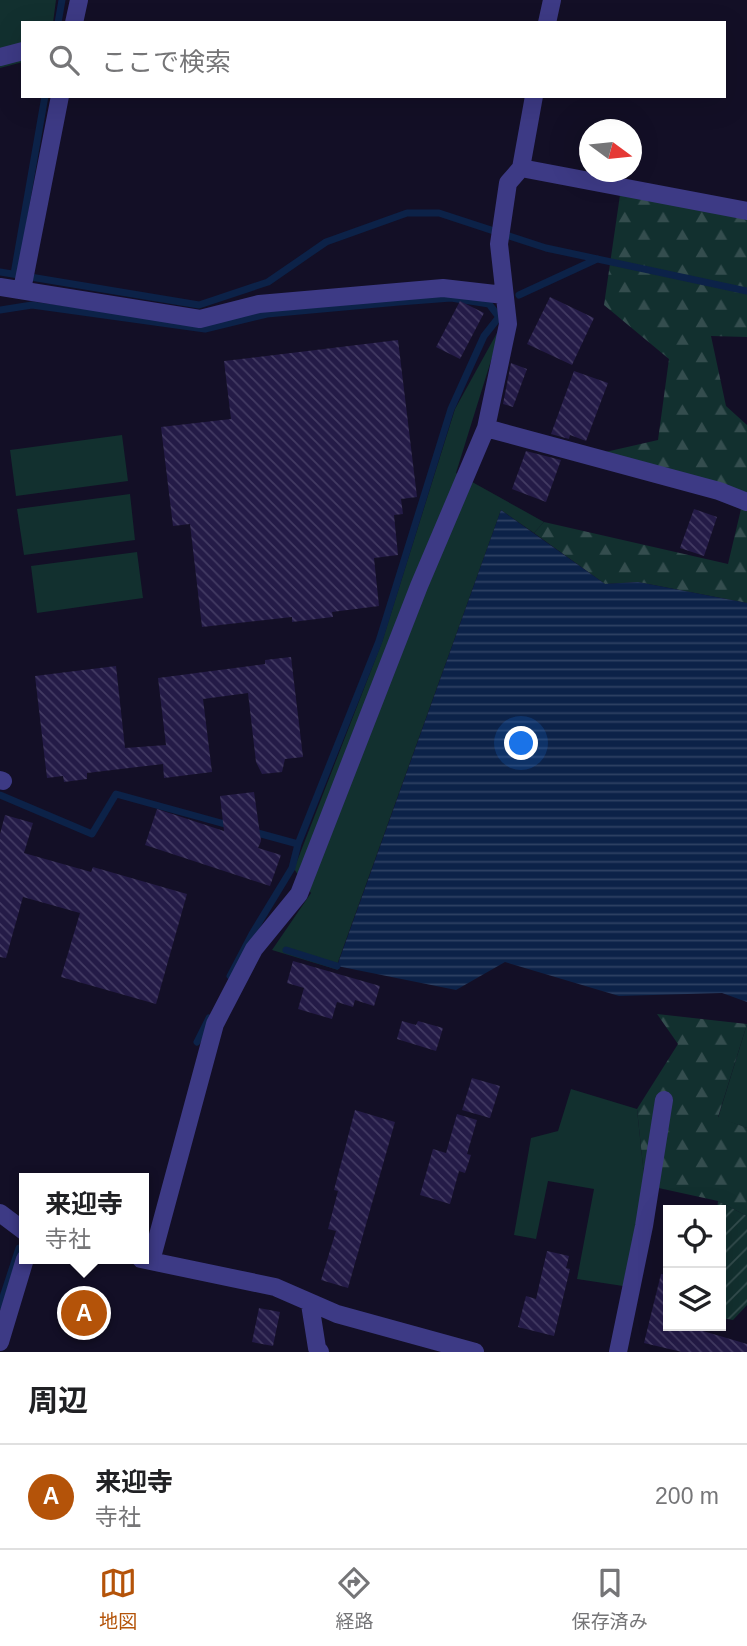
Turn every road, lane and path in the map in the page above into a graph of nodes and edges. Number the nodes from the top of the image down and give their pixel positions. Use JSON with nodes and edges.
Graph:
{"nodes":[{"id":1,"x":79,"y":0,"type":"edge"},
{"id":2,"x":552,"y":0,"type":"edge"},
{"id":3,"x":75,"y":21,"type":"edge"},
{"id":4,"x":547,"y":21,"type":"edge"},
{"id":5,"x":21,"y":52,"type":"edge"},
{"id":6,"x":0,"y":57,"type":"edge"},
{"id":7,"x":60,"y":98,"type":"edge"},
{"id":8,"x":534,"y":98,"type":"edge"},
{"id":9,"x":521,"y":168,"type":"junction"},
{"id":10,"x":747,"y":211,"type":"edge"},
{"id":11,"x":0,"y":287,"type":"edge"},
{"id":12,"x":22,"y":290,"type":"junction"},
{"id":13,"x":504,"y":295,"type":"junction"},
{"id":14,"x":486,"y":428,"type":"junction"},
{"id":15,"x":747,"y":502,"type":"edge"},
{"id":16,"x":664,"y":1100,"type":"dead end"},
{"id":17,"x":0,"y":1213,"type":"edge"},
{"id":18,"x":19,"y":1227,"type":"edge"},
{"id":19,"x":149,"y":1250,"type":"edge"},
{"id":20,"x":149,"y":1261,"type":"edge"},
{"id":21,"x":23,"y":1264,"type":"edge"},
{"id":22,"x":310,"y":1304,"type":"junction"},
{"id":23,"x":0,"y":1342,"type":"edge"},
{"id":24,"x":320,"y":1352,"type":"edge"},
{"id":25,"x":475,"y":1352,"type":"edge"},
{"id":26,"x":618,"y":1352,"type":"edge"}],
"edges":[{"from":1,"to":3,"type":"street"},
{"from":2,"to":4,"type":"street"},
{"from":5,"to":6,"type":"street"},
{"from":7,"to":12,"type":"street"},
{"from":8,"to":9,"type":"street"},
{"from":9,"to":10,"type":"street"},
{"from":9,"to":13,"type":"street"},
{"from":11,"to":12,"type":"street"},
{"from":12,"to":13,"type":"street"},
{"from":13,"to":14,"type":"street"},
{"from":14,"to":15,"type":"street"},
{"from":14,"to":19,"type":"street"},
{"from":16,"to":26,"type":"street"},
{"from":17,"to":18,"type":"street"},
{"from":20,"to":22,"type":"street"},
{"from":21,"to":23,"type":"street"},
{"from":22,"to":24,"type":"street"},
{"from":22,"to":25,"type":"street"}]}
